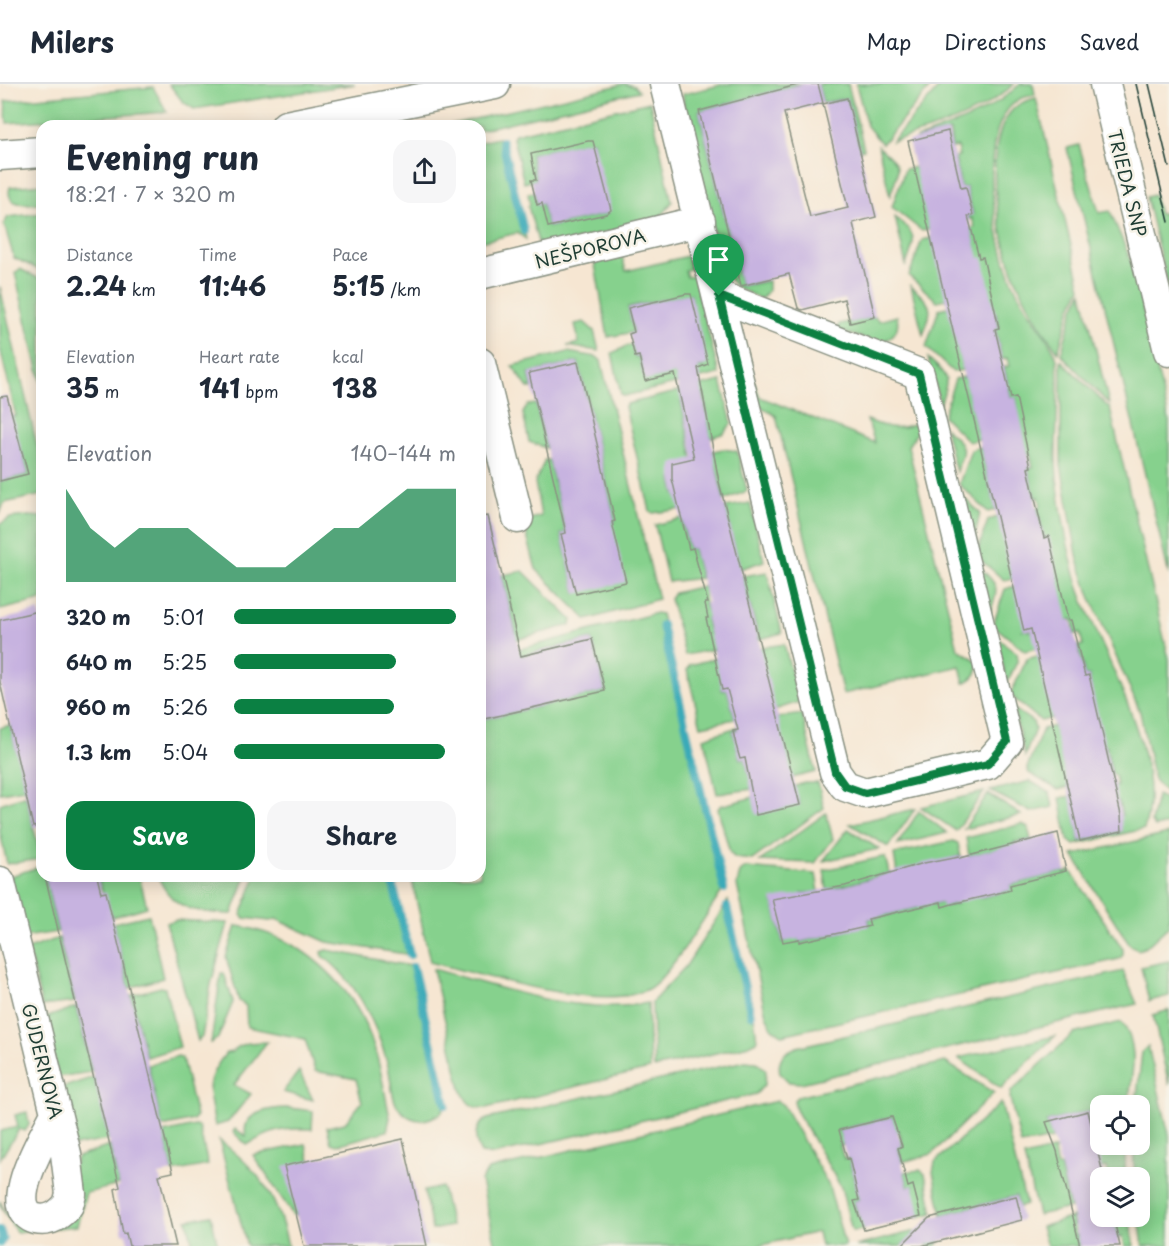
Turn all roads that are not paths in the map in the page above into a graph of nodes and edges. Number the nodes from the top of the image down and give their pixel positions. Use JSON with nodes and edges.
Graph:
{"nodes":[{"id":1,"x":495,"y":84,"type":"edge"},
{"id":2,"x":665,"y":84,"type":"edge"},
{"id":3,"x":1105,"y":84,"type":"edge"},
{"id":4,"x":316,"y":120,"type":"edge"},
{"id":5,"x":36,"y":152,"type":"edge"},
{"id":6,"x":0,"y":155,"type":"edge"},
{"id":7,"x":700,"y":221,"type":"junction"},
{"id":8,"x":486,"y":273,"type":"edge"},
{"id":9,"x":719,"y":296,"type":"junction"},
{"id":10,"x":1169,"y":351,"type":"edge"},
{"id":11,"x":486,"y":387,"type":"edge"},
{"id":12,"x":518,"y":518,"type":"dead end"},
{"id":13,"x":0,"y":882,"type":"edge"},
{"id":14,"x":5,"y":920,"type":"edge"},
{"id":15,"x":57,"y":1114,"type":"junction"}],
"edges":[{"from":1,"to":4,"type":"street"},
{"from":2,"to":7,"type":"street"},
{"from":3,"to":10,"type":"street","name":"TRIEDA SNP"},
{"from":5,"to":6,"type":"street"},
{"from":7,"to":8,"type":"street","name":"NEŠPOROVA"},
{"from":7,"to":9,"type":"street"},
{"from":9,"to":9,"type":"street"},
{"from":11,"to":12,"type":"street"},
{"from":13,"to":14,"type":"street","name":"GUDERNOVA"},
{"from":14,"to":15,"type":"street","name":"GUDERNOVA"},
{"from":15,"to":15,"type":"street","name":"GUDERNOVA"}]}
